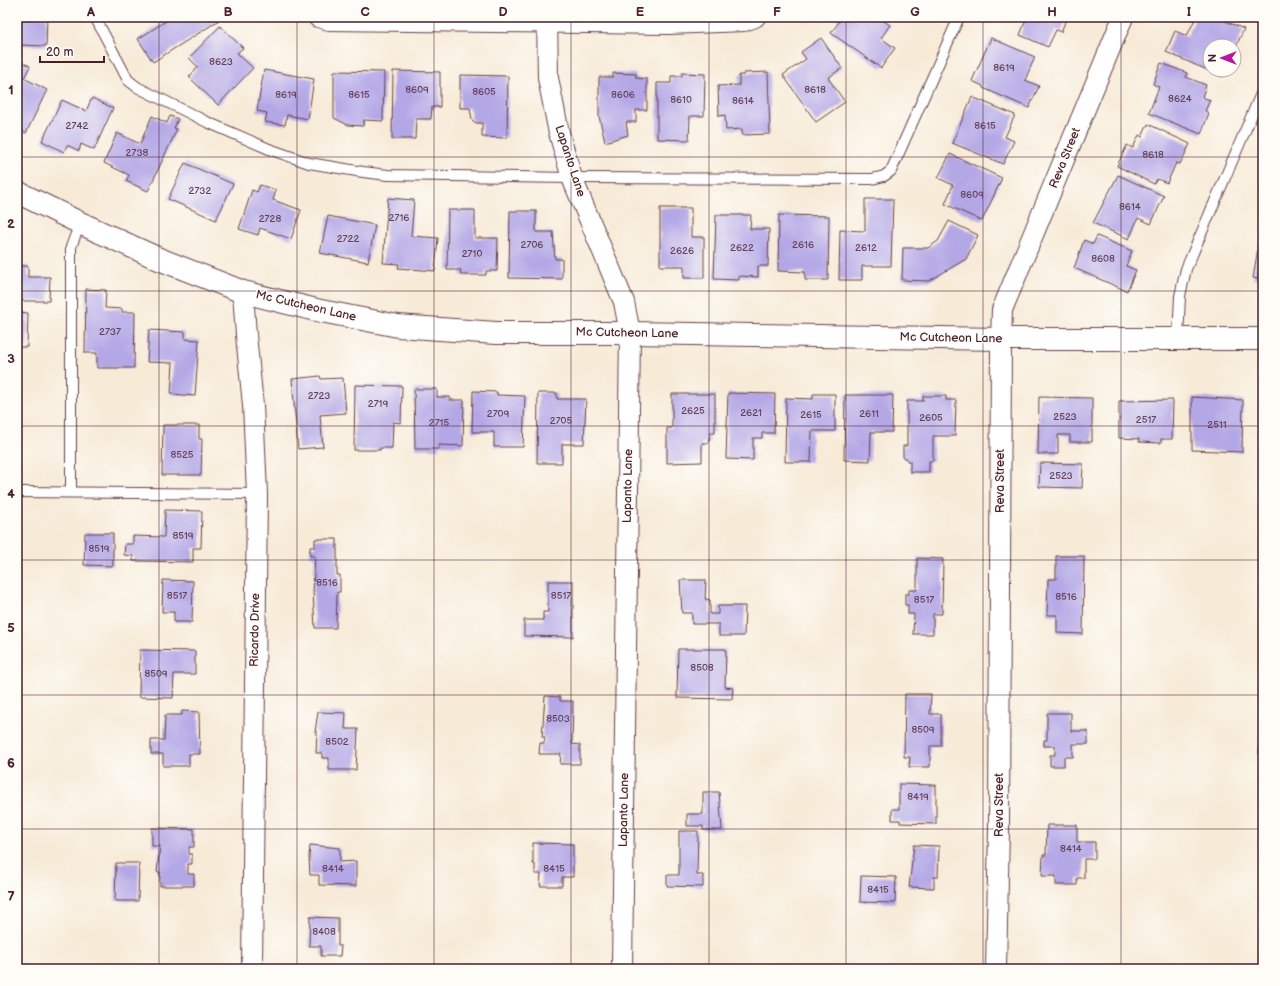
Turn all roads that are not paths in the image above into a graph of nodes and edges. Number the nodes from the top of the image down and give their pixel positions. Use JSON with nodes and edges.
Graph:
{"nodes":[{"id":1,"x":95,"y":17,"type":"edge"},
{"id":2,"x":318,"y":17,"type":"edge"},
{"id":3,"x":755,"y":17,"type":"edge"},
{"id":4,"x":959,"y":17,"type":"edge"},
{"id":5,"x":1122,"y":17,"type":"edge"},
{"id":6,"x":393,"y":19,"type":"edge"},
{"id":7,"x":547,"y":20,"type":"edge"},
{"id":8,"x":669,"y":21,"type":"edge"},
{"id":9,"x":1263,"y":89,"type":"edge"},
{"id":10,"x":572,"y":178,"type":"junction"},
{"id":11,"x":17,"y":192,"type":"edge"},
{"id":12,"x":80,"y":223,"type":"junction"},
{"id":13,"x":243,"y":292,"type":"junction"},
{"id":14,"x":630,"y":333,"type":"junction"},
{"id":15,"x":1001,"y":339,"type":"junction"},
{"id":16,"x":1263,"y":339,"type":"edge"},
{"id":17,"x":1178,"y":340,"type":"junction"},
{"id":18,"x":17,"y":492,"type":"edge"},
{"id":19,"x":71,"y":492,"type":"junction"},
{"id":20,"x":257,"y":494,"type":"junction"},
{"id":21,"x":252,"y":969,"type":"edge"},
{"id":22,"x":622,"y":969,"type":"edge"},
{"id":23,"x":996,"y":969,"type":"edge"}],
"edges":[{"from":1,"to":10,"type":"lane"},
{"from":2,"to":6,"type":"street"},
{"from":3,"to":8,"type":"street"},
{"from":4,"to":10,"type":"lane"},
{"from":5,"to":15,"type":"street","name":"Reva Street"},
{"from":6,"to":7,"type":"street"},
{"from":7,"to":8,"type":"street"},
{"from":7,"to":10,"type":"street","name":"Lapanto Lane"},
{"from":9,"to":17,"type":"lane"},
{"from":10,"to":14,"type":"street","name":"Lapanto Lane"},
{"from":11,"to":12,"type":"street","name":"Mc Cutcheon Lane"},
{"from":12,"to":13,"type":"street","name":"Mc Cutcheon Lane"},
{"from":12,"to":19,"type":"lane"},
{"from":13,"to":14,"type":"street","name":"Mc Cutcheon Lane"},
{"from":13,"to":20,"type":"street","name":"Ricardo Drive"},
{"from":14,"to":15,"type":"street","name":"Mc Cutcheon Lane"},
{"from":14,"to":22,"type":"street","name":"Lapanto Lane"},
{"from":15,"to":17,"type":"street","name":"Mc Cutcheon Lane"},
{"from":15,"to":23,"type":"street","name":"Reva Street"},
{"from":16,"to":17,"type":"street","name":"Mc Cutcheon Lane"},
{"from":18,"to":19,"type":"lane"},
{"from":19,"to":20,"type":"lane"},
{"from":20,"to":21,"type":"street","name":"Ricardo Drive"}]}
